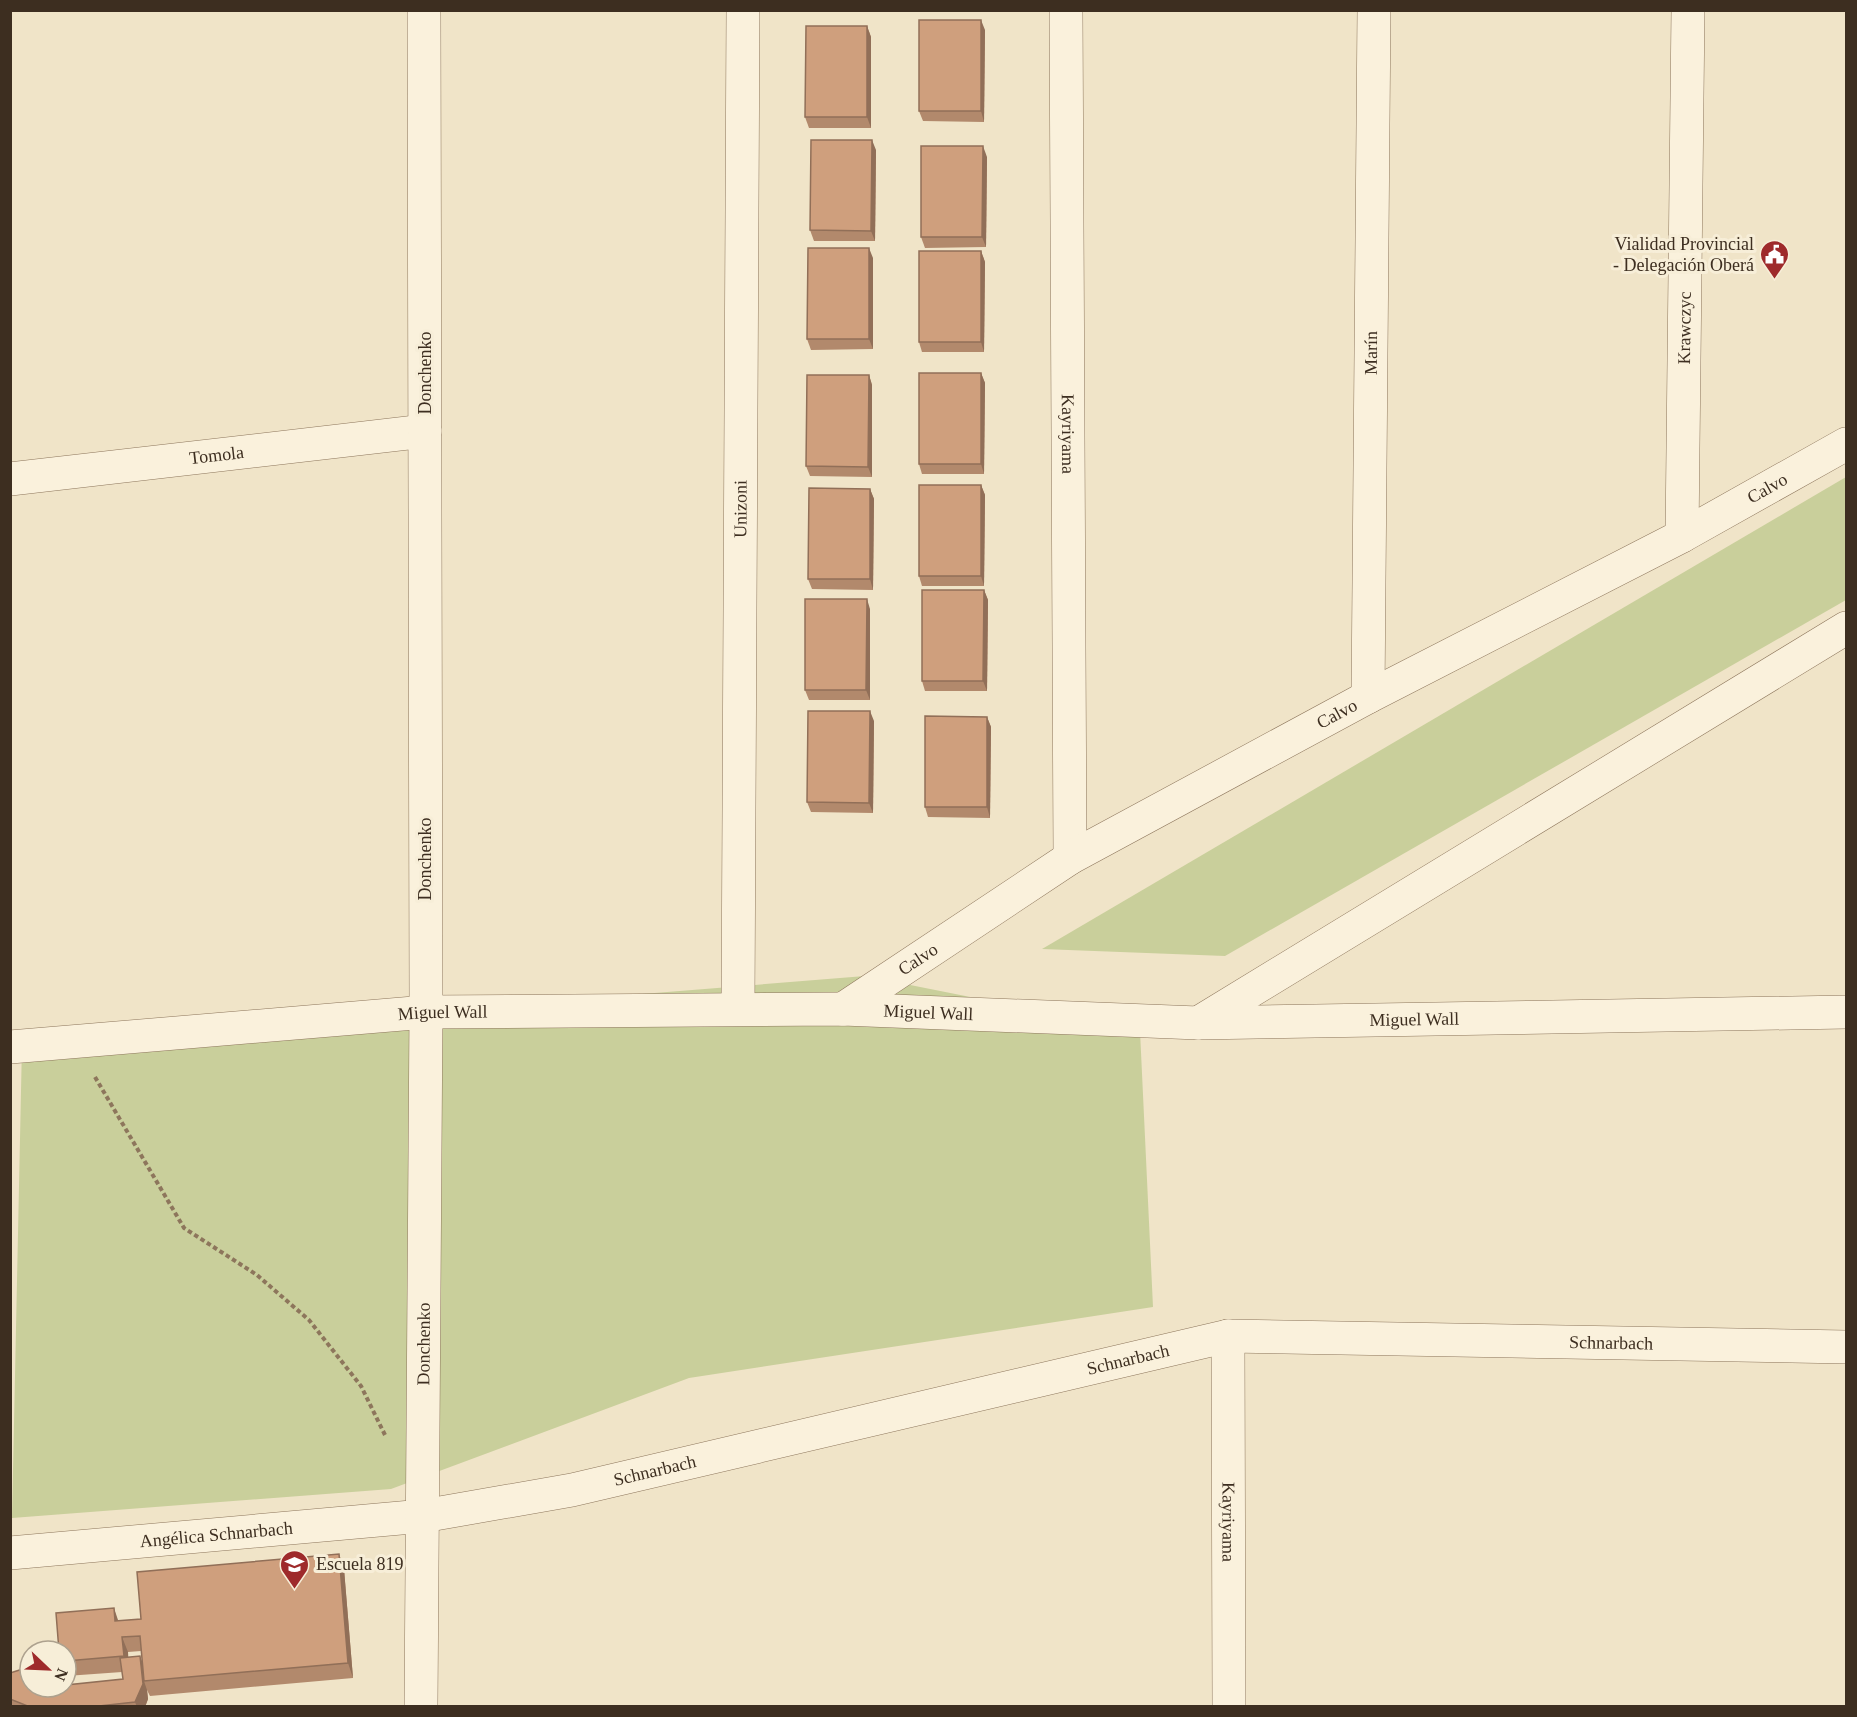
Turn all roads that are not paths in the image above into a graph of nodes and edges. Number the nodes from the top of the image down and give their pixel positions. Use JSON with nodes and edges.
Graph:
{"nodes":[{"id":1,"x":424,"y":10,"type":"edge"},
{"id":2,"x":743,"y":10,"type":"edge"},
{"id":3,"x":1066,"y":10,"type":"edge"},
{"id":4,"x":1374,"y":10,"type":"edge"},
{"id":5,"x":1688,"y":10,"type":"edge"},
{"id":6,"x":425,"y":431,"type":"junction"},
{"id":7,"x":1846,"y":444,"type":"edge"},
{"id":8,"x":10,"y":479,"type":"edge"},
{"id":9,"x":1682,"y":536,"type":"junction"},
{"id":10,"x":1846,"y":628,"type":"edge"},
{"id":11,"x":1368,"y":698,"type":"junction"},
{"id":12,"x":1070,"y":858,"type":"junction"},
{"id":13,"x":843,"y":1009,"type":"junction"},
{"id":14,"x":738,"y":1010,"type":"junction"},
{"id":15,"x":426,"y":1012,"type":"junction"},
{"id":16,"x":1846,"y":1012,"type":"edge"},
{"id":17,"x":1198,"y":1023,"type":"junction"},
{"id":18,"x":10,"y":1047,"type":"edge"},
{"id":19,"x":1228,"y":1336,"type":"junction"},
{"id":20,"x":1846,"y":1347,"type":"edge"},
{"id":21,"x":423,"y":1516,"type":"junction"},
{"id":22,"x":10,"y":1553,"type":"edge"},
{"id":23,"x":421,"y":1707,"type":"edge"},
{"id":24,"x":1229,"y":1707,"type":"edge"}],
"edges":[{"from":1,"to":6,"type":"street","name":"Donchenko"},
{"from":2,"to":14,"type":"street","name":"Unizoni"},
{"from":3,"to":12,"type":"street","name":"Kayriyama"},
{"from":4,"to":11,"type":"street","name":"Marín"},
{"from":5,"to":9,"type":"street","name":"Krawczyc"},
{"from":6,"to":8,"type":"street","name":"Tomola"},
{"from":6,"to":15,"type":"street","name":"Donchenko"},
{"from":7,"to":9,"type":"street","name":"Calvo"},
{"from":9,"to":11,"type":"street","name":"Calvo"},
{"from":10,"to":17,"type":"street"},
{"from":11,"to":12,"type":"street","name":"Calvo"},
{"from":12,"to":13,"type":"street","name":"Calvo"},
{"from":13,"to":14,"type":"street","name":"Miguel Wall"},
{"from":13,"to":17,"type":"street","name":"Miguel Wall"},
{"from":14,"to":15,"type":"street","name":"Miguel Wall"},
{"from":15,"to":18,"type":"street","name":"Miguel Wall"},
{"from":15,"to":21,"type":"street","name":"Donchenko"},
{"from":16,"to":17,"type":"street","name":"Miguel Wall"},
{"from":19,"to":20,"type":"street","name":"Schnarbach"},
{"from":19,"to":21,"type":"street","name":"Schnarbach"},
{"from":19,"to":24,"type":"street","name":"Kayriyama"},
{"from":21,"to":22,"type":"street","name":"Angélica Schnarbach"},
{"from":21,"to":23,"type":"street","name":"Donchenko"}]}
